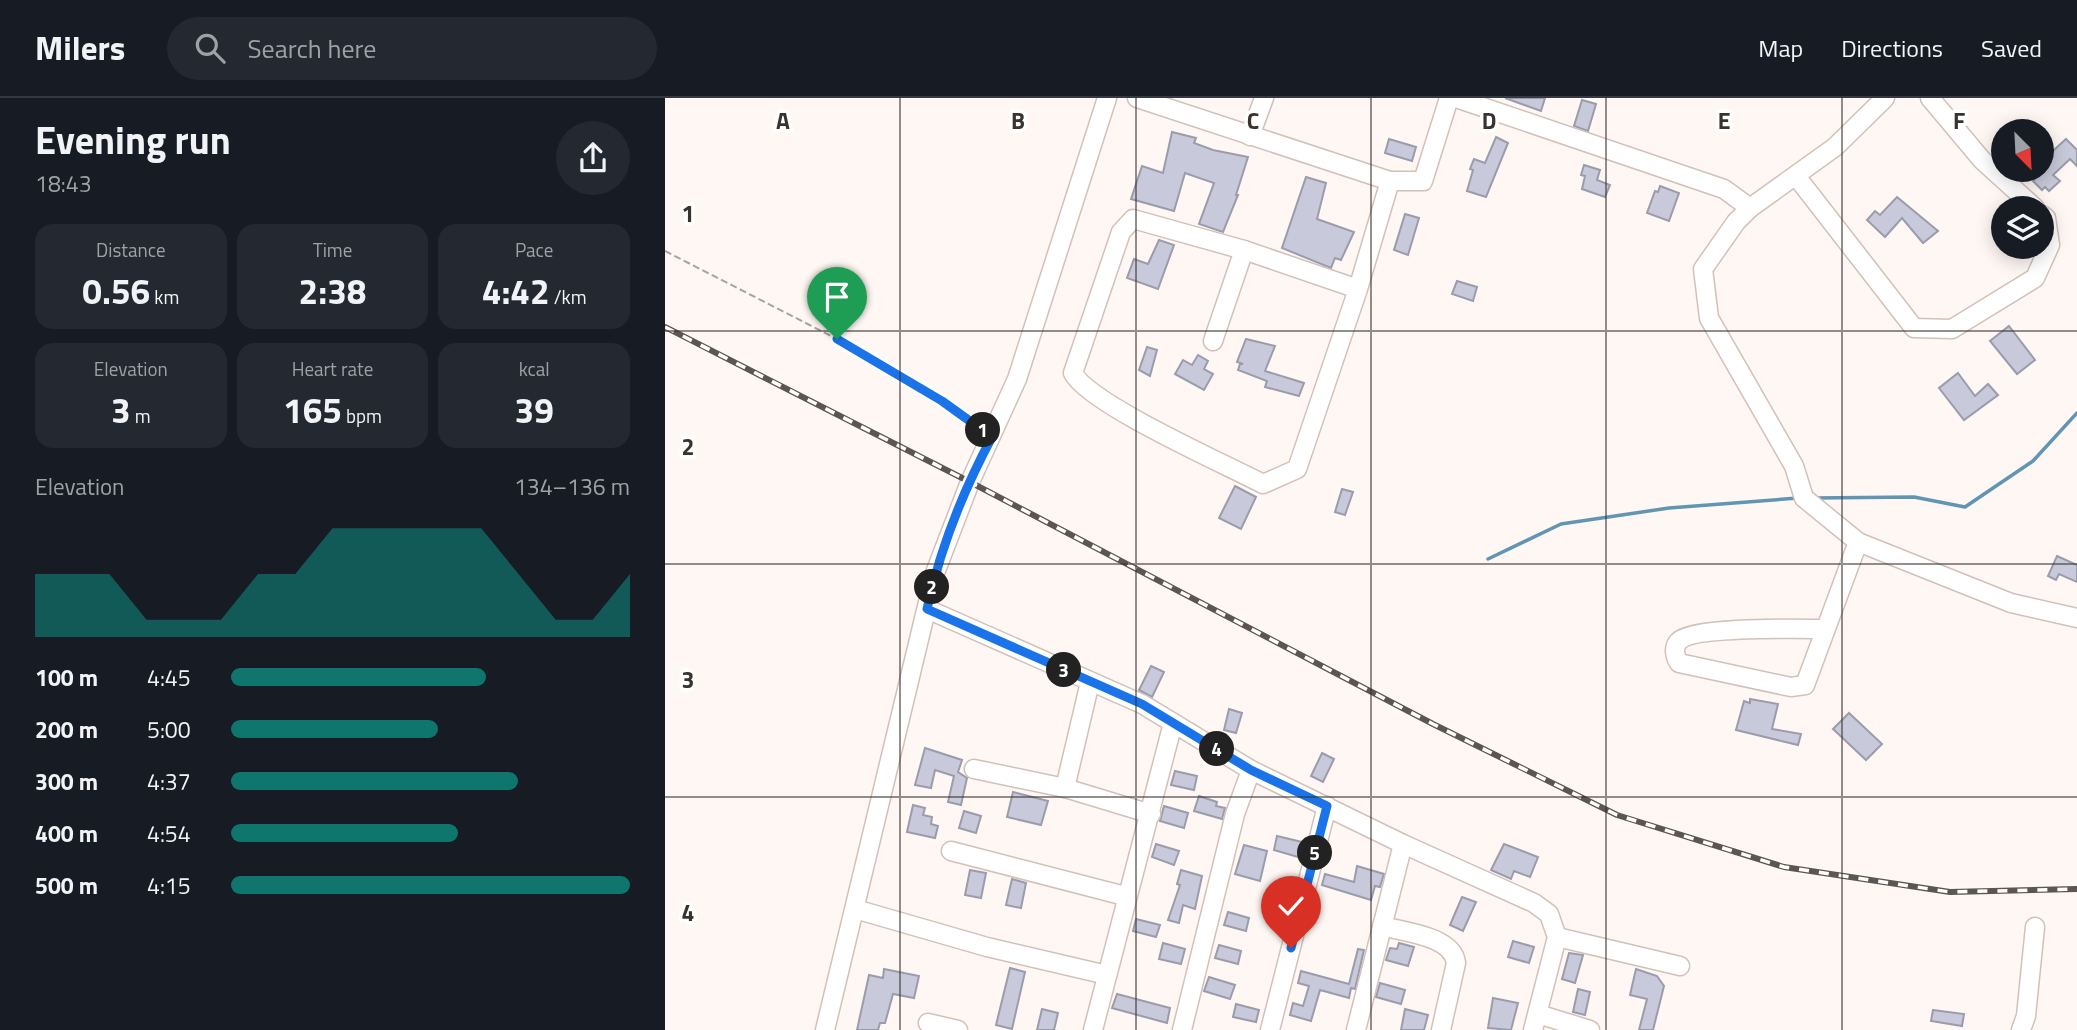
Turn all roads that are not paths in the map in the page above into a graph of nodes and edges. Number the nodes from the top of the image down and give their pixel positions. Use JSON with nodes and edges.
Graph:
{"nodes":[{"id":1,"x":1107,"y":98,"type":"edge"},
{"id":2,"x":1137,"y":98,"type":"edge"},
{"id":3,"x":1264,"y":98,"type":"edge"},
{"id":4,"x":1449,"y":98,"type":"edge"},
{"id":5,"x":1455,"y":98,"type":"edge"},
{"id":6,"x":1885,"y":98,"type":"edge"},
{"id":7,"x":1930,"y":98,"type":"edge"},
{"id":8,"x":1169,"y":102,"type":"edge"},
{"id":9,"x":1250,"y":136,"type":"junction"},
{"id":10,"x":1796,"y":176,"type":"junction"},
{"id":11,"x":1389,"y":181,"type":"junction"},
{"id":12,"x":2022,"y":196,"type":"edge"},
{"id":13,"x":1750,"y":208,"type":"junction"},
{"id":14,"x":1244,"y":250,"type":"junction"},
{"id":15,"x":2044,"y":259,"type":"edge"},
{"id":16,"x":1358,"y":289,"type":"junction"},
{"id":17,"x":1213,"y":341,"type":"dead end"},
{"id":18,"x":1859,"y":541,"type":"junction"},
{"id":19,"x":927,"y":609,"type":"junction"},
{"id":20,"x":2077,"y":618,"type":"edge"},
{"id":21,"x":1825,"y":629,"type":"junction"},
{"id":22,"x":1090,"y":682,"type":"junction"},
{"id":23,"x":1173,"y":723,"type":"junction"},
{"id":24,"x":974,"y":769,"type":"dead end"},
{"id":25,"x":1251,"y":770,"type":"junction"},
{"id":26,"x":1065,"y":788,"type":"junction"},
{"id":27,"x":1327,"y":806,"type":"junction"},
{"id":28,"x":1151,"y":814,"type":"junction"},
{"id":29,"x":1403,"y":844,"type":"junction"},
{"id":30,"x":951,"y":851,"type":"dead end"},
{"id":31,"x":1125,"y":896,"type":"junction"},
{"id":32,"x":855,"y":909,"type":"junction"},
{"id":33,"x":1382,"y":926,"type":"junction"},
{"id":34,"x":2035,"y":927,"type":"dead end"},
{"id":35,"x":1557,"y":937,"type":"junction"},
{"id":36,"x":1680,"y":966,"type":"dead end"},
{"id":37,"x":1107,"y":975,"type":"junction"},
{"id":38,"x":1535,"y":1022,"type":"edge"},
{"id":39,"x":928,"y":1023,"type":"dead end"},
{"id":40,"x":825,"y":1030,"type":"edge"},
{"id":41,"x":958,"y":1030,"type":"edge"},
{"id":42,"x":1093,"y":1030,"type":"edge"},
{"id":43,"x":1182,"y":1030,"type":"edge"},
{"id":44,"x":1271,"y":1030,"type":"edge"},
{"id":45,"x":1356,"y":1030,"type":"edge"},
{"id":46,"x":1441,"y":1030,"type":"edge"},
{"id":47,"x":1590,"y":1030,"type":"edge"},
{"id":48,"x":2021,"y":1030,"type":"edge"}],
"edges":[{"from":1,"to":19,"type":"street"},
{"from":2,"to":8,"type":"street"},
{"from":3,"to":9,"type":"street"},
{"from":4,"to":11,"type":"street"},
{"from":5,"to":13,"type":"street"},
{"from":6,"to":10,"type":"street"},
{"from":7,"to":12,"type":"street"},
{"from":8,"to":9,"type":"street"},
{"from":9,"to":11,"type":"street"},
{"from":10,"to":13,"type":"street"},
{"from":10,"to":15,"type":"street"},
{"from":11,"to":16,"type":"street"},
{"from":13,"to":18,"type":"street"},
{"from":14,"to":16,"type":"street"},
{"from":14,"to":16,"type":"street"},
{"from":14,"to":17,"type":"street"},
{"from":18,"to":20,"type":"street"},
{"from":18,"to":21,"type":"street"},
{"from":19,"to":22,"type":"street"},
{"from":19,"to":32,"type":"street"},
{"from":21,"to":21,"type":"street"},
{"from":22,"to":23,"type":"street"},
{"from":22,"to":26,"type":"street"},
{"from":23,"to":25,"type":"street"},
{"from":23,"to":28,"type":"street"},
{"from":24,"to":26,"type":"street"},
{"from":25,"to":27,"type":"street"},
{"from":25,"to":43,"type":"street"},
{"from":26,"to":28,"type":"street"},
{"from":27,"to":29,"type":"street"},
{"from":27,"to":44,"type":"street"},
{"from":28,"to":31,"type":"street"},
{"from":29,"to":33,"type":"street"},
{"from":29,"to":35,"type":"street"},
{"from":30,"to":31,"type":"street"},
{"from":31,"to":37,"type":"street"},
{"from":32,"to":37,"type":"street"},
{"from":32,"to":40,"type":"street"},
{"from":33,"to":45,"type":"street"},
{"from":33,"to":46,"type":"street"},
{"from":34,"to":48,"type":"street"},
{"from":35,"to":36,"type":"street"},
{"from":35,"to":38,"type":"street"},
{"from":37,"to":42,"type":"street"},
{"from":38,"to":47,"type":"street"},
{"from":39,"to":41,"type":"street"}]}
